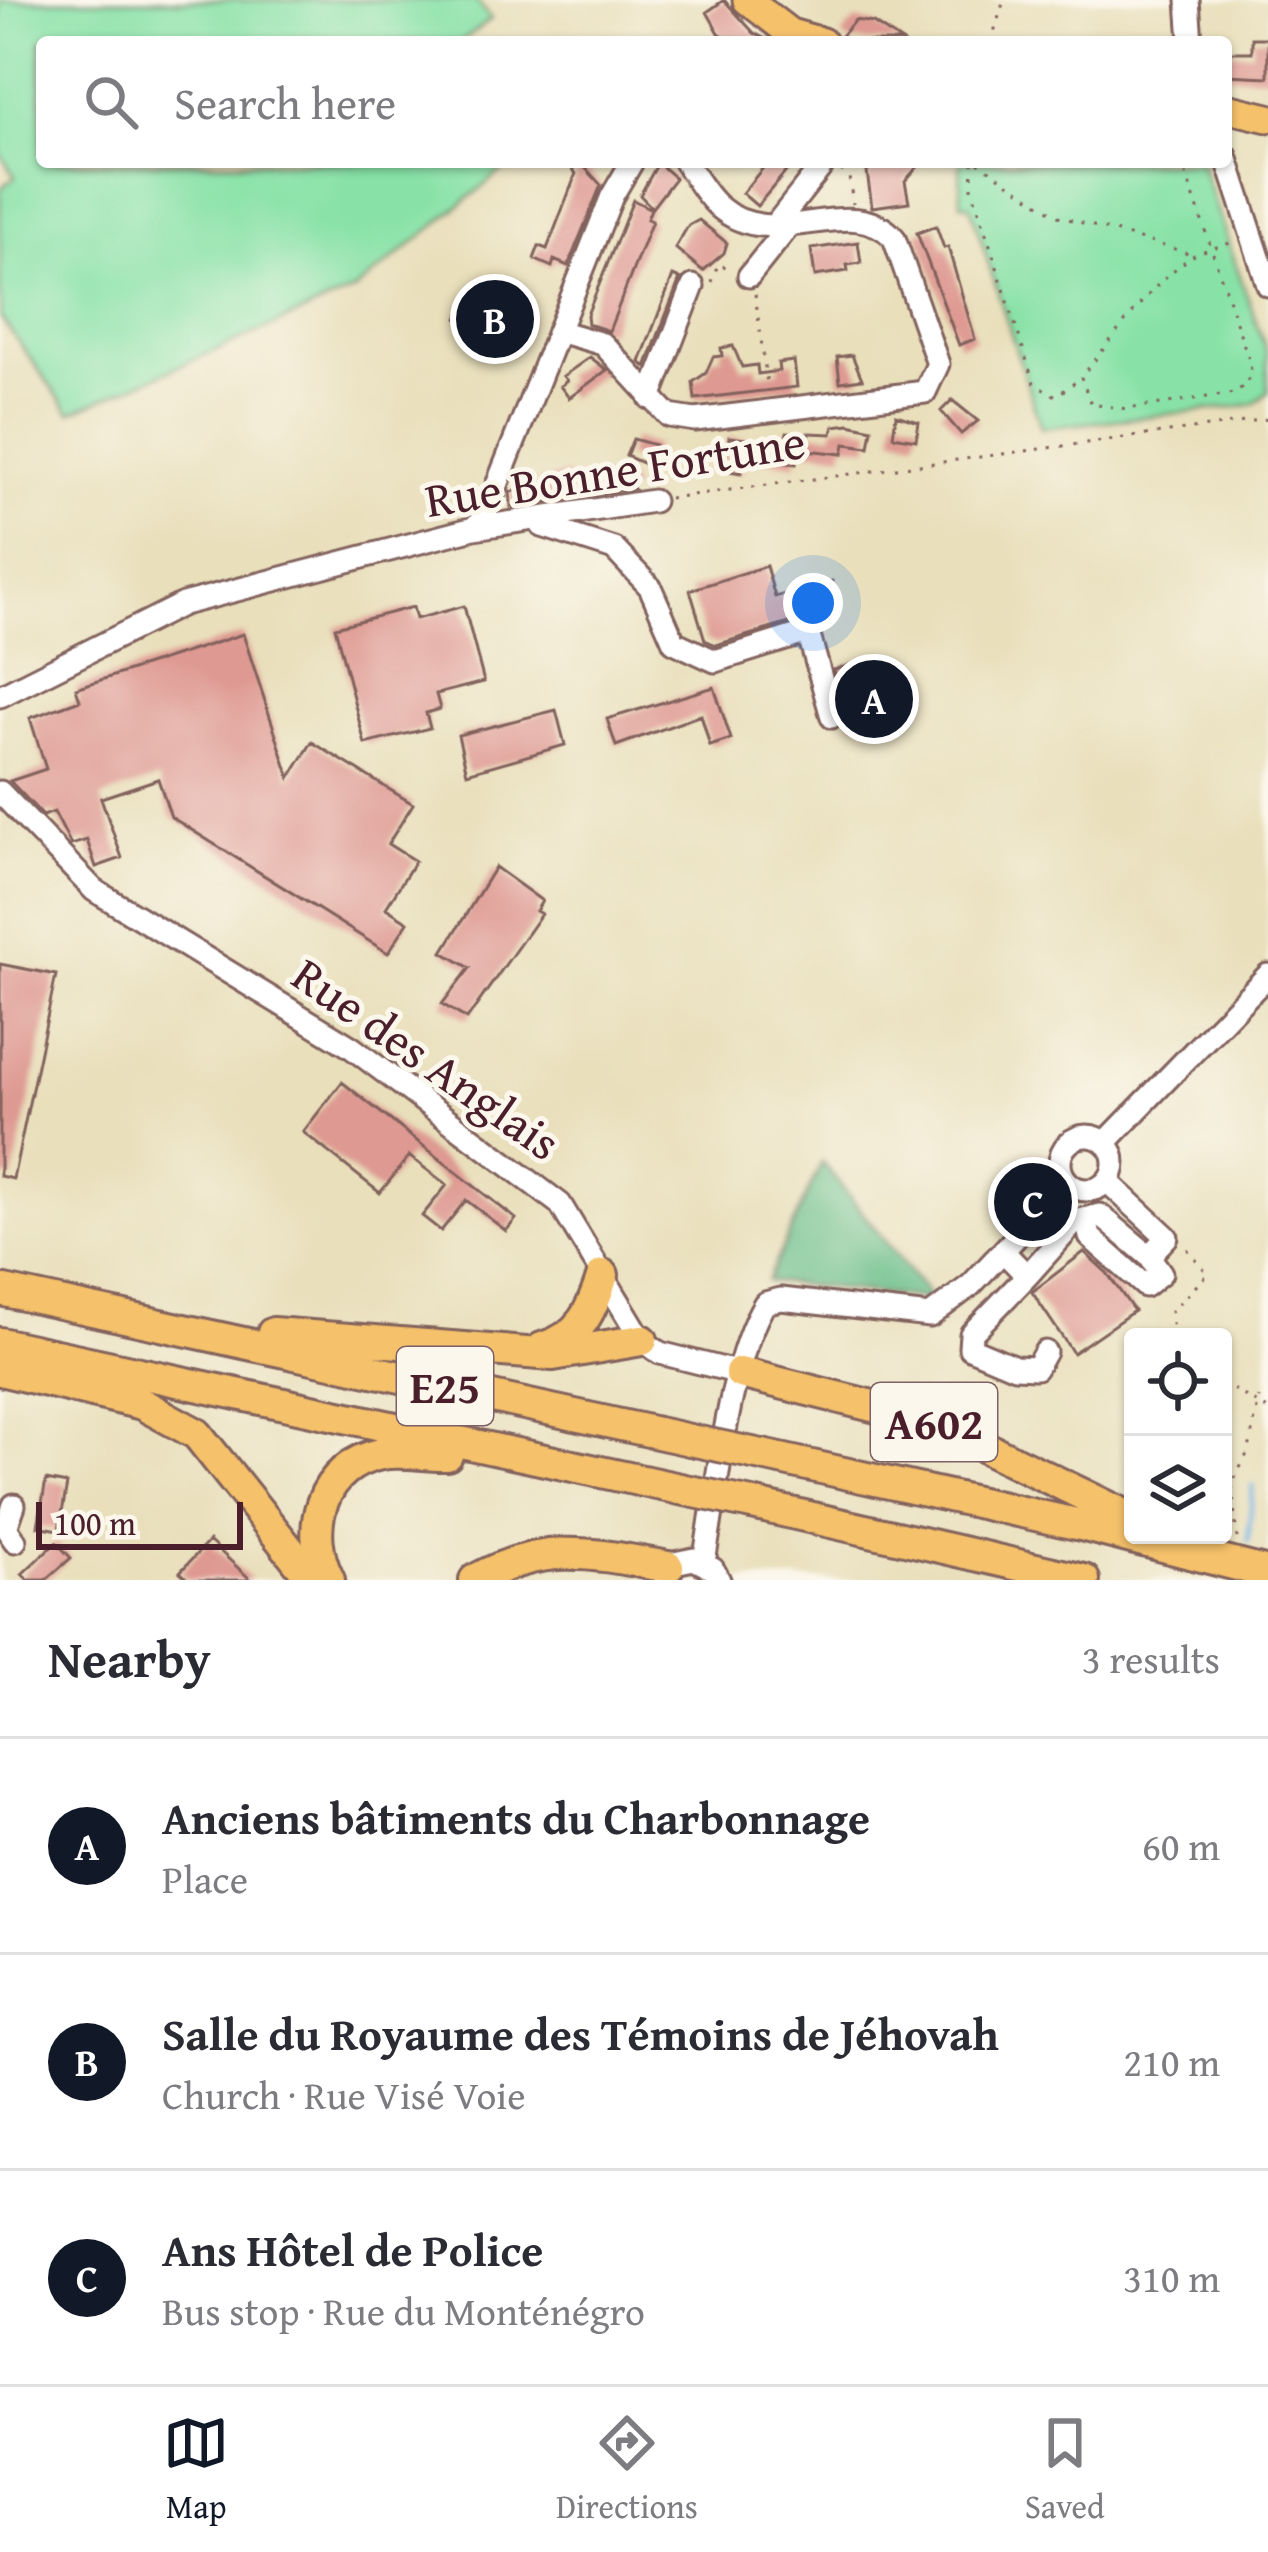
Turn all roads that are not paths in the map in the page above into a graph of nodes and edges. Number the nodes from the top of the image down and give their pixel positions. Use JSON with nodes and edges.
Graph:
{"nodes":[{"id":1,"x":747,"y":0,"type":"edge"},
{"id":2,"x":1188,"y":0,"type":"edge"},
{"id":3,"x":1192,"y":34,"type":"edge"},
{"id":4,"x":784,"y":36,"type":"edge"},
{"id":5,"x":1232,"y":109,"type":"edge"},
{"id":6,"x":1268,"y":118,"type":"edge"},
{"id":7,"x":628,"y":168,"type":"edge"},
{"id":8,"x":690,"y":168,"type":"edge"},
{"id":9,"x":823,"y":168,"type":"edge"},
{"id":10,"x":1230,"y":168,"type":"edge"},
{"id":11,"x":781,"y":228,"type":"junction"},
{"id":12,"x":749,"y":276,"type":"road end"},
{"id":13,"x":1268,"y":285,"type":"edge"},
{"id":14,"x":693,"y":286,"type":"road end"},
{"id":15,"x":558,"y":331,"type":"junction"},
{"id":16,"x":650,"y":398,"type":"junction"},
{"id":17,"x":653,"y":501,"type":"road end"},
{"id":18,"x":530,"y":523,"type":"junction"},
{"id":19,"x":474,"y":528,"type":"junction"},
{"id":20,"x":0,"y":696,"type":"edge"},
{"id":21,"x":832,"y":717,"type":"dead end"},
{"id":22,"x":0,"y":792,"type":"edge"},
{"id":23,"x":1268,"y":975,"type":"edge"},
{"id":24,"x":1106,"y":1142,"type":"junction"},
{"id":25,"x":1106,"y":1181,"type":"junction"},
{"id":26,"x":1068,"y":1182,"type":"junction"},
{"id":27,"x":1003,"y":1251,"type":"junction"},
{"id":28,"x":603,"y":1275,"type":"junction"},
{"id":29,"x":1027,"y":1276,"type":"junction"},
{"id":30,"x":0,"y":1290,"type":"edge"},
{"id":31,"x":201,"y":1333,"type":"junction"},
{"id":32,"x":642,"y":1340,"type":"junction"},
{"id":33,"x":0,"y":1343,"type":"edge"},
{"id":34,"x":529,"y":1351,"type":"junction"},
{"id":35,"x":1045,"y":1352,"type":"dead end"},
{"id":36,"x":0,"y":1357,"type":"edge"},
{"id":37,"x":69,"y":1358,"type":"junction"},
{"id":38,"x":0,"y":1370,"type":"edge"},
{"id":39,"x":740,"y":1373,"type":"junction"},
{"id":40,"x":496,"y":1450,"type":"junction"},
{"id":41,"x":14,"y":1505,"type":"dead end"},
{"id":42,"x":1124,"y":1516,"type":"edge"},
{"id":43,"x":7,"y":1532,"type":"edge"},
{"id":44,"x":1124,"y":1532,"type":"edge"},
{"id":45,"x":1175,"y":1544,"type":"edge"},
{"id":46,"x":704,"y":1562,"type":"junction"},
{"id":47,"x":1268,"y":1573,"type":"edge"},
{"id":48,"x":657,"y":1576,"type":"edge"},
{"id":49,"x":313,"y":1580,"type":"edge"},
{"id":50,"x":329,"y":1580,"type":"edge"},
{"id":51,"x":475,"y":1580,"type":"edge"},
{"id":52,"x":517,"y":1580,"type":"edge"},
{"id":53,"x":718,"y":1580,"type":"edge"},
{"id":54,"x":1084,"y":1580,"type":"edge"}],
"edges":[{"from":1,"to":4,"type":"main road"},
{"from":2,"to":3,"type":"street"},
{"from":5,"to":6,"type":"main road"},
{"from":7,"to":15,"type":"street"},
{"from":8,"to":11,"type":"street"},
{"from":9,"to":11,"type":"street"},
{"from":10,"to":13,"type":"street"},
{"from":11,"to":12,"type":"street"},
{"from":11,"to":16,"type":"street"},
{"from":14,"to":16,"type":"street"},
{"from":15,"to":16,"type":"street"},
{"from":15,"to":19,"type":"street"},
{"from":17,"to":18,"type":"street","name":"Rue Bonne Fortune"},
{"from":18,"to":19,"type":"street","name":"Rue Bonne Fortune"},
{"from":18,"to":21,"type":"street"},
{"from":19,"to":20,"type":"street","name":"Rue Bonne Fortune"},
{"from":22,"to":28,"type":"street","name":"Rue des Anglais"},
{"from":23,"to":24,"type":"street"},
{"from":24,"to":25,"type":"street"},
{"from":24,"to":26,"type":"street"},
{"from":25,"to":26,"type":"street"},
{"from":25,"to":29,"type":"street"},
{"from":26,"to":27,"type":"street"},
{"from":27,"to":29,"type":"street"},
{"from":27,"to":39,"type":"street"},
{"from":28,"to":32,"type":"street","name":"Rue des Anglais"},
{"from":28,"to":34,"type":"highway"},
{"from":29,"to":35,"type":"street"},
{"from":30,"to":31,"type":"highway","number":"E25"},
{"from":31,"to":34,"type":"highway"},
{"from":31,"to":44,"type":"highway","number":"E25","bridge":true},
{"from":32,"to":34,"type":"highway"},
{"from":32,"to":39,"type":"street"},
{"from":33,"to":37,"type":"highway","number":"E25"},
{"from":36,"to":37,"type":"highway"},
{"from":37,"to":40,"type":"highway","number":"E25"},
{"from":38,"to":49,"type":"highway"},
{"from":39,"to":42,"type":"highway","number":"A602"},
{"from":39,"to":46,"type":"street"},
{"from":40,"to":50,"type":"highway"},
{"from":40,"to":54,"type":"highway","number":"E25","bridge":true},
{"from":41,"to":43,"type":"street"},
{"from":45,"to":47,"type":"highway","number":"E25"},
{"from":46,"to":48,"type":"street"},
{"from":46,"to":53,"type":"street"},
{"from":48,"to":51,"type":"highway"},
{"from":48,"to":52,"type":"highway"}]}
